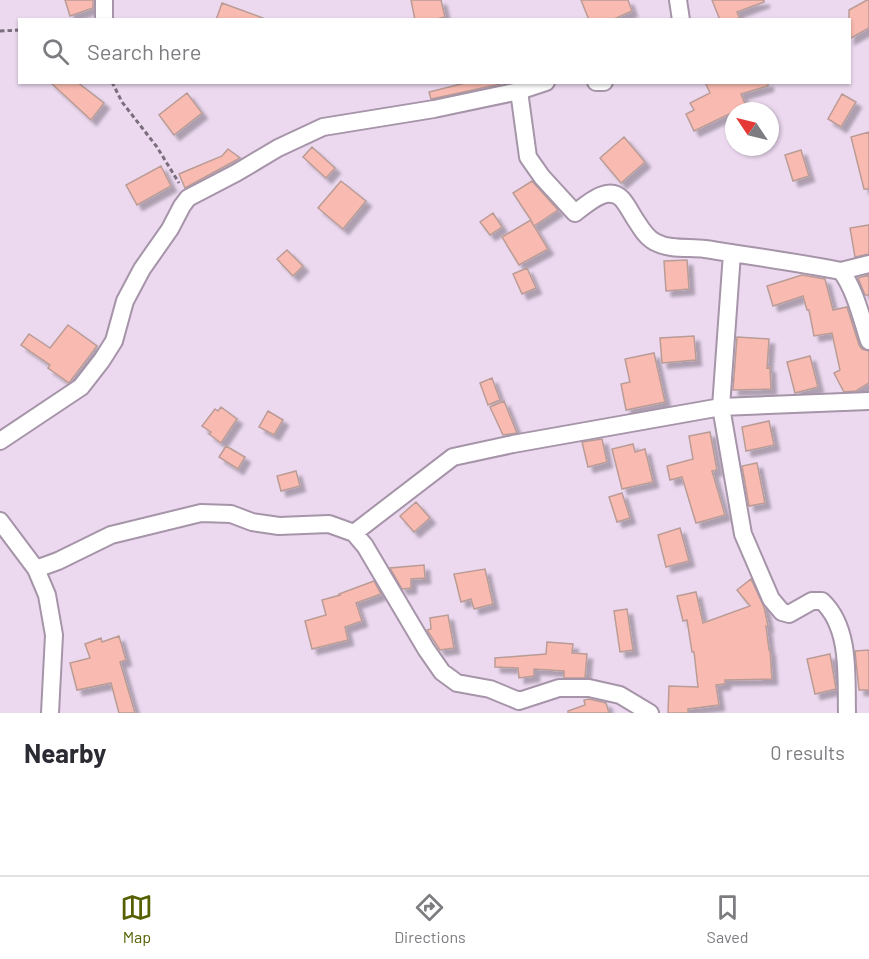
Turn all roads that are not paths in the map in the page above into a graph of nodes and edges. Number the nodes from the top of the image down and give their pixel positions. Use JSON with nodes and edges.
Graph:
{"nodes":[{"id":1,"x":104,"y":0,"type":"edge"},
{"id":2,"x":678,"y":0,"type":"edge"},
{"id":3,"x":104,"y":18,"type":"edge"},
{"id":4,"x":681,"y":18,"type":"edge"},
{"id":5,"x":540,"y":84,"type":"edge"},
{"id":6,"x":519,"y":91,"type":"junction"},
{"id":7,"x":732,"y":253,"type":"junction"},
{"id":8,"x":869,"y":264,"type":"edge"},
{"id":9,"x":841,"y":272,"type":"junction"},
{"id":10,"x":869,"y":341,"type":"edge"},
{"id":11,"x":869,"y":401,"type":"edge"},
{"id":12,"x":721,"y":407,"type":"junction"},
{"id":13,"x":0,"y":441,"type":"edge"},
{"id":14,"x":0,"y":521,"type":"edge"},
{"id":15,"x":354,"y":533,"type":"junction"},
{"id":16,"x":36,"y":568,"type":"junction"},
{"id":17,"x":50,"y":713,"type":"edge"},
{"id":18,"x":650,"y":713,"type":"edge"},
{"id":19,"x":847,"y":713,"type":"edge"}],
"edges":[{"from":1,"to":3,"type":"street"},
{"from":2,"to":4,"type":"street"},
{"from":5,"to":6,"type":"street"},
{"from":6,"to":7,"type":"street"},
{"from":6,"to":13,"type":"street"},
{"from":7,"to":9,"type":"street"},
{"from":7,"to":12,"type":"street"},
{"from":8,"to":9,"type":"street"},
{"from":9,"to":10,"type":"street"},
{"from":11,"to":12,"type":"street"},
{"from":12,"to":15,"type":"street"},
{"from":12,"to":19,"type":"street"},
{"from":14,"to":16,"type":"street"},
{"from":15,"to":16,"type":"street"},
{"from":15,"to":18,"type":"street"},
{"from":16,"to":17,"type":"street"}]}
